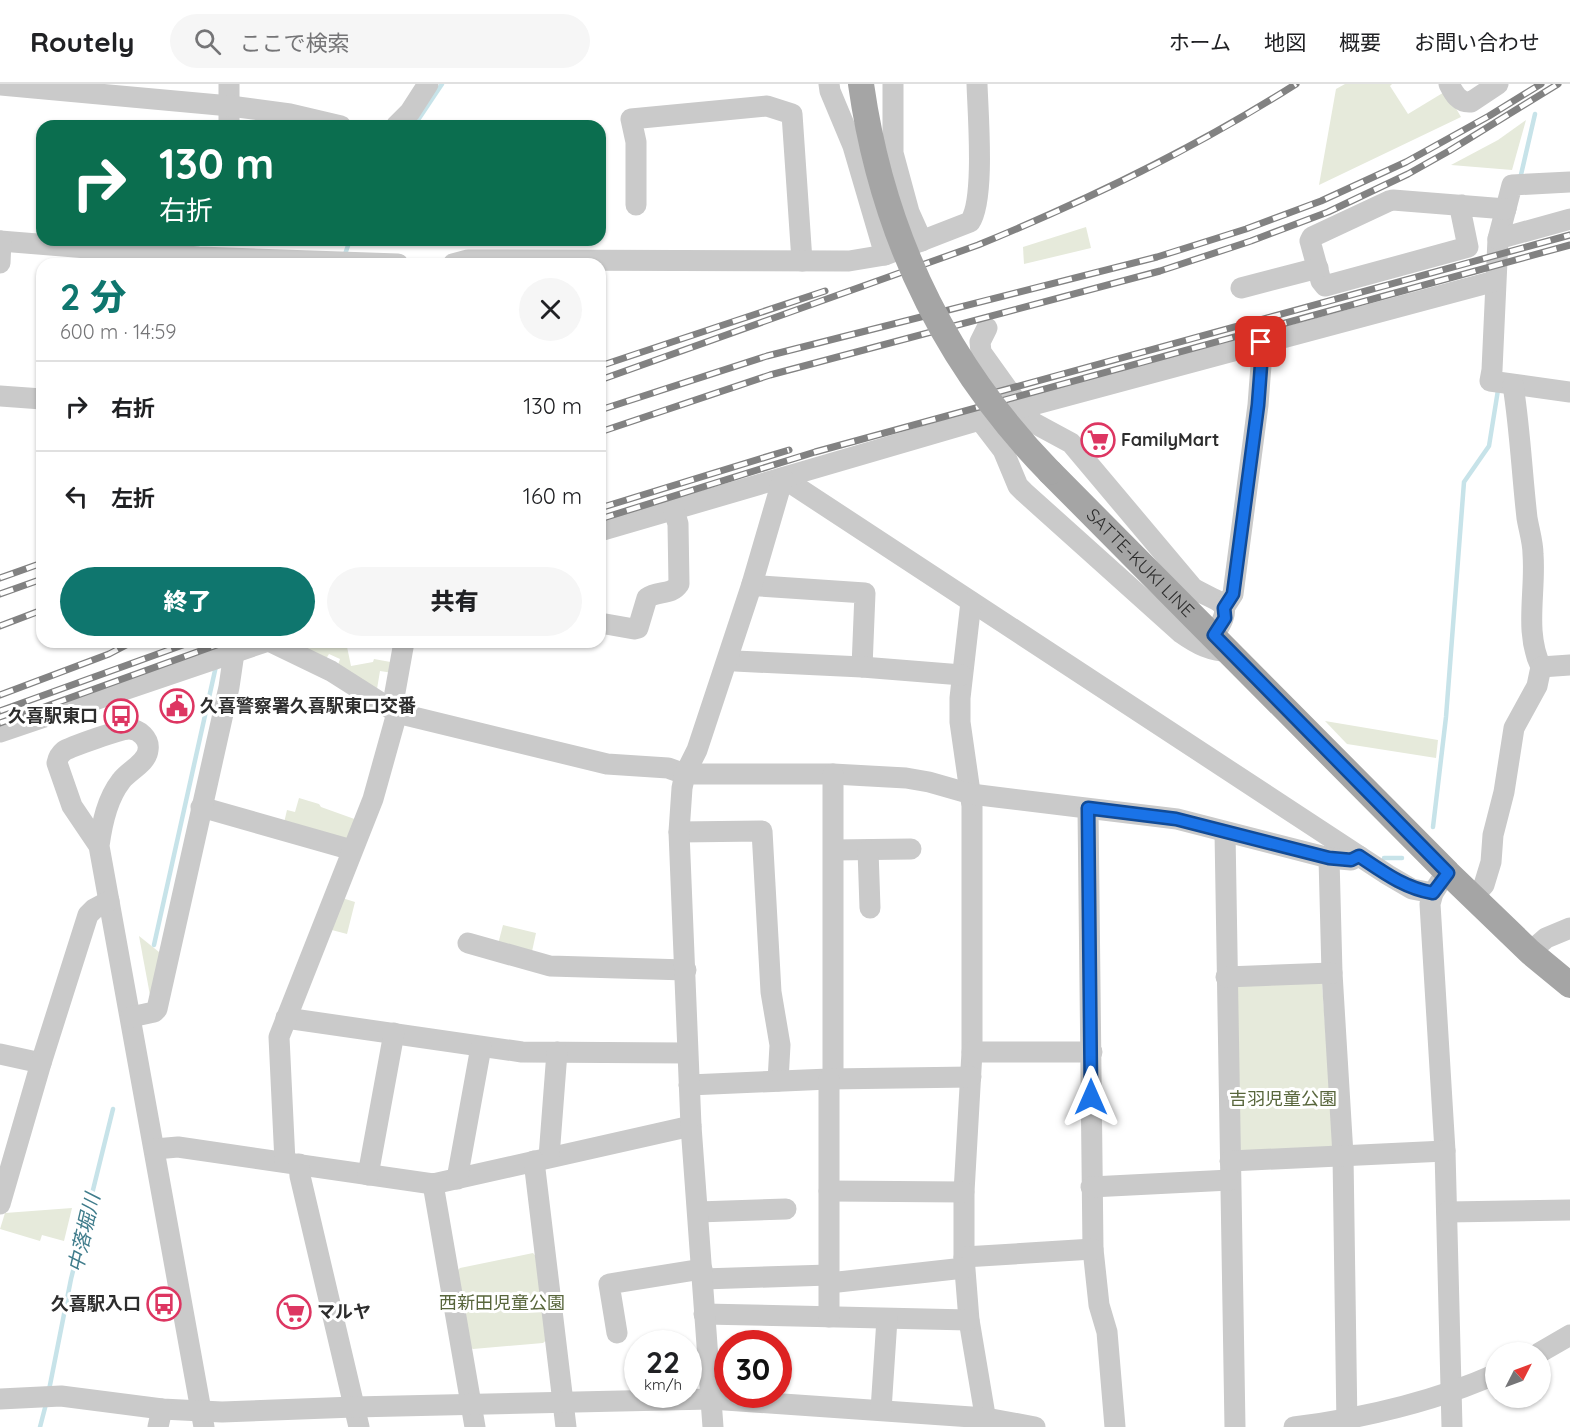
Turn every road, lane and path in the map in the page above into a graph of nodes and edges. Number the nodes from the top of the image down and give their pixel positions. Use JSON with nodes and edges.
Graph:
{"nodes":[{"id":1,"x":229,"y":84,"type":"edge"},
{"id":2,"x":428,"y":84,"type":"edge"},
{"id":3,"x":829,"y":84,"type":"edge"},
{"id":4,"x":861,"y":84,"type":"edge"},
{"id":5,"x":893,"y":84,"type":"edge"},
{"id":6,"x":977,"y":84,"type":"edge"},
{"id":7,"x":1449,"y":84,"type":"edge"},
{"id":8,"x":1498,"y":84,"type":"edge"},
{"id":9,"x":0,"y":85,"type":"edge"},
{"id":10,"x":73,"y":87,"type":"edge"},
{"id":11,"x":230,"y":116,"type":"edge"},
{"id":12,"x":316,"y":120,"type":"edge"},
{"id":13,"x":402,"y":120,"type":"edge"},
{"id":14,"x":1570,"y":182,"type":"edge"},
{"id":15,"x":636,"y":205,"type":"dead end"},
{"id":16,"x":1462,"y":206,"type":"junction"},
{"id":17,"x":1506,"y":209,"type":"junction"},
{"id":18,"x":1570,"y":219,"type":"edge"},
{"id":19,"x":1498,"y":239,"type":"junction"},
{"id":20,"x":1,"y":241,"type":"edge"},
{"id":21,"x":922,"y":241,"type":"junction"},
{"id":22,"x":36,"y":242,"type":"edge"},
{"id":23,"x":132,"y":246,"type":"edge"},
{"id":24,"x":211,"y":249,"type":"edge"},
{"id":25,"x":885,"y":255,"type":"junction"},
{"id":26,"x":302,"y":258,"type":"edge"},
{"id":27,"x":606,"y":260,"type":"edge"},
{"id":28,"x":802,"y":261,"type":"junction"},
{"id":29,"x":0,"y":263,"type":"edge"},
{"id":30,"x":1318,"y":268,"type":"junction"},
{"id":31,"x":1495,"y":281,"type":"junction"},
{"id":32,"x":1241,"y":288,"type":"dead end"},
{"id":33,"x":987,"y":328,"type":"dead end"},
{"id":34,"x":1261,"y":342,"type":"junction"},
{"id":35,"x":1513,"y":385,"type":"junction"},
{"id":36,"x":1570,"y":392,"type":"edge"},
{"id":37,"x":0,"y":396,"type":"edge"},
{"id":38,"x":36,"y":399,"type":"edge"},
{"id":39,"x":1021,"y":408,"type":"junction"},
{"id":40,"x":980,"y":420,"type":"junction"},
{"id":41,"x":783,"y":478,"type":"junction"},
{"id":42,"x":674,"y":510,"type":"junction"},
{"id":43,"x":606,"y":529,"type":"edge"},
{"id":44,"x":752,"y":584,"type":"junction"},
{"id":45,"x":971,"y":602,"type":"junction"},
{"id":46,"x":1224,"y":608,"type":"junction"},
{"id":47,"x":606,"y":623,"type":"edge"},
{"id":48,"x":1222,"y":643,"type":"junction"},
{"id":49,"x":247,"y":648,"type":"edge"},
{"id":50,"x":283,"y":648,"type":"edge"},
{"id":51,"x":403,"y":648,"type":"edge"},
{"id":52,"x":232,"y":653,"type":"junction"},
{"id":53,"x":728,"y":659,"type":"junction"},
{"id":54,"x":1570,"y":665,"type":"edge"},
{"id":55,"x":862,"y":667,"type":"junction"},
{"id":56,"x":1541,"y":667,"type":"junction"},
{"id":57,"x":962,"y":675,"type":"junction"},
{"id":58,"x":394,"y":711,"type":"junction"},
{"id":59,"x":0,"y":732,"type":"edge"},
{"id":60,"x":685,"y":774,"type":"junction"},
{"id":61,"x":834,"y":774,"type":"junction"},
{"id":62,"x":971,"y":795,"type":"junction"},
{"id":63,"x":201,"y":807,"type":"junction"},
{"id":64,"x":1088,"y":808,"type":"junction"},
{"id":65,"x":679,"y":832,"type":"junction"},
{"id":66,"x":1225,"y":832,"type":"junction"},
{"id":67,"x":99,"y":846,"type":"junction"},
{"id":68,"x":911,"y":849,"type":"dead end"},
{"id":69,"x":352,"y":850,"type":"junction"},
{"id":70,"x":834,"y":850,"type":"junction"},
{"id":71,"x":868,"y":850,"type":"junction"},
{"id":72,"x":1359,"y":856,"type":"junction"},
{"id":73,"x":1329,"y":858,"type":"junction"},
{"id":74,"x":1448,"y":873,"type":"junction"},
{"id":75,"x":1433,"y":893,"type":"junction"},
{"id":76,"x":1473,"y":897,"type":"junction"},
{"id":77,"x":109,"y":901,"type":"junction"},
{"id":78,"x":870,"y":908,"type":"dead end"},
{"id":79,"x":1570,"y":928,"type":"edge"},
{"id":80,"x":468,"y":943,"type":"dead end"},
{"id":81,"x":1530,"y":952,"type":"junction"},
{"id":82,"x":686,"y":970,"type":"junction"},
{"id":83,"x":1332,"y":973,"type":"junction"},
{"id":84,"x":1226,"y":977,"type":"junction"},
{"id":85,"x":1570,"y":985,"type":"edge"},
{"id":86,"x":131,"y":1017,"type":"junction"},
{"id":87,"x":286,"y":1018,"type":"junction"},
{"id":88,"x":394,"y":1033,"type":"junction"},
{"id":89,"x":481,"y":1047,"type":"junction"},
{"id":90,"x":558,"y":1052,"type":"junction"},
{"id":91,"x":972,"y":1052,"type":"junction"},
{"id":92,"x":1092,"y":1052,"type":"junction"},
{"id":93,"x":687,"y":1053,"type":"junction"},
{"id":94,"x":0,"y":1054,"type":"edge"},
{"id":95,"x":41,"y":1062,"type":"junction"},
{"id":96,"x":971,"y":1077,"type":"junction"},
{"id":97,"x":831,"y":1079,"type":"junction"},
{"id":98,"x":778,"y":1081,"type":"junction"},
{"id":99,"x":689,"y":1086,"type":"junction"},
{"id":100,"x":691,"y":1126,"type":"junction"},
{"id":101,"x":155,"y":1149,"type":"junction"},
{"id":102,"x":1445,"y":1151,"type":"junction"},
{"id":103,"x":1343,"y":1155,"type":"junction"},
{"id":104,"x":542,"y":1159,"type":"junction"},
{"id":105,"x":292,"y":1163,"type":"junction"},
{"id":106,"x":1230,"y":1170,"type":"junction"},
{"id":107,"x":368,"y":1175,"type":"junction"},
{"id":108,"x":456,"y":1179,"type":"junction"},
{"id":109,"x":433,"y":1184,"type":"junction"},
{"id":110,"x":1091,"y":1186,"type":"junction"},
{"id":111,"x":830,"y":1191,"type":"junction"},
{"id":112,"x":964,"y":1191,"type":"junction"},
{"id":113,"x":0,"y":1204,"type":"edge"},
{"id":114,"x":786,"y":1209,"type":"dead end"},
{"id":115,"x":1570,"y":1210,"type":"edge"},
{"id":116,"x":698,"y":1212,"type":"junction"},
{"id":117,"x":1448,"y":1212,"type":"junction"},
{"id":118,"x":1093,"y":1249,"type":"junction"},
{"id":119,"x":964,"y":1262,"type":"junction"},
{"id":120,"x":703,"y":1274,"type":"junction"},
{"id":121,"x":829,"y":1279,"type":"junction"},
{"id":122,"x":704,"y":1314,"type":"junction"},
{"id":123,"x":829,"y":1317,"type":"junction"},
{"id":124,"x":887,"y":1319,"type":"junction"},
{"id":125,"x":969,"y":1320,"type":"junction"},
{"id":126,"x":617,"y":1333,"type":"dead end"},
{"id":127,"x":1570,"y":1335,"type":"edge"},
{"id":128,"x":1551,"y":1346,"type":"edge"},
{"id":129,"x":1485,"y":1379,"type":"edge"},
{"id":130,"x":1451,"y":1393,"type":"junction"},
{"id":131,"x":0,"y":1399,"type":"edge"},
{"id":132,"x":711,"y":1399,"type":"junction"},
{"id":133,"x":563,"y":1403,"type":"junction"},
{"id":134,"x":471,"y":1404,"type":"junction"},
{"id":135,"x":880,"y":1410,"type":"junction"},
{"id":136,"x":356,"y":1417,"type":"edge"},
{"id":137,"x":160,"y":1418,"type":"edge"},
{"id":138,"x":202,"y":1419,"type":"edge"},
{"id":139,"x":274,"y":1419,"type":"edge"},
{"id":140,"x":987,"y":1423,"type":"edge"},
{"id":141,"x":1347,"y":1424,"type":"edge"},
{"id":142,"x":475,"y":1427,"type":"edge"},
{"id":143,"x":566,"y":1427,"type":"edge"},
{"id":144,"x":713,"y":1427,"type":"edge"},
{"id":145,"x":1035,"y":1427,"type":"edge"},
{"id":146,"x":1115,"y":1427,"type":"edge"},
{"id":147,"x":1235,"y":1427,"type":"edge"},
{"id":148,"x":1294,"y":1427,"type":"edge"},
{"id":149,"x":1452,"y":1427,"type":"edge"}],
"edges":[{"from":1,"to":11,"type":"street"},
{"from":2,"to":13,"type":"street"},
{"from":3,"to":25,"type":"street"},
{"from":4,"to":48,"type":"main road","name":"SATTE-KUKI LINE","bridge":true},
{"from":5,"to":21,"type":"street"},
{"from":6,"to":21,"type":"street"},
{"from":7,"to":8,"type":"street"},
{"from":9,"to":10,"type":"street"},
{"from":10,"to":11,"type":"street"},
{"from":11,"to":12,"type":"street"},
{"from":14,"to":17,"type":"street"},
{"from":15,"to":28,"type":"street"},
{"from":16,"to":17,"type":"street"},
{"from":16,"to":30,"type":"street"},
{"from":16,"to":30,"type":"street"},
{"from":17,"to":19,"type":"street"},
{"from":18,"to":19,"type":"street"},
{"from":19,"to":31,"type":"street"},
{"from":20,"to":22,"type":"street"},
{"from":20,"to":29,"type":"street"},
{"from":21,"to":25,"type":"street"},
{"from":23,"to":24,"type":"street"},
{"from":24,"to":26,"type":"street"},
{"from":25,"to":28,"type":"street"},
{"from":27,"to":28,"type":"street"},
{"from":30,"to":32,"type":"street"},
{"from":31,"to":34,"type":"street"},
{"from":31,"to":35,"type":"street"},
{"from":33,"to":39,"type":"street"},
{"from":34,"to":39,"type":"street"},
{"from":34,"to":46,"type":"street"},
{"from":35,"to":36,"type":"street"},
{"from":35,"to":56,"type":"street"},
{"from":37,"to":38,"type":"street"},
{"from":39,"to":40,"type":"street"},
{"from":39,"to":46,"type":"street"},
{"from":40,"to":41,"type":"street"},
{"from":40,"to":48,"type":"street"},
{"from":41,"to":42,"type":"street"},
{"from":41,"to":44,"type":"street"},
{"from":41,"to":45,"type":"street"},
{"from":42,"to":43,"type":"street"},
{"from":42,"to":47,"type":"street"},
{"from":44,"to":53,"type":"street"},
{"from":44,"to":55,"type":"street"},
{"from":45,"to":57,"type":"street"},
{"from":45,"to":72,"type":"street"},
{"from":46,"to":48,"type":"street"},
{"from":48,"to":74,"type":"main road","name":"SATTE-KUKI LINE"},
{"from":49,"to":52,"type":"street"},
{"from":50,"to":58,"type":"street"},
{"from":51,"to":58,"type":"street"},
{"from":52,"to":59,"type":"street"},
{"from":52,"to":63,"type":"street"},
{"from":53,"to":55,"type":"street"},
{"from":53,"to":60,"type":"street"},
{"from":54,"to":56,"type":"street"},
{"from":55,"to":57,"type":"street"},
{"from":56,"to":76,"type":"street"},
{"from":57,"to":62,"type":"street"},
{"from":58,"to":60,"type":"street"},
{"from":58,"to":69,"type":"street"},
{"from":60,"to":61,"type":"street"},
{"from":60,"to":65,"type":"street"},
{"from":61,"to":62,"type":"street"},
{"from":61,"to":70,"type":"street"},
{"from":62,"to":64,"type":"street"},
{"from":62,"to":91,"type":"street"},
{"from":63,"to":69,"type":"street"},
{"from":63,"to":86,"type":"street"},
{"from":64,"to":66,"type":"street"},
{"from":64,"to":92,"type":"street"},
{"from":65,"to":82,"type":"street"},
{"from":65,"to":98,"type":"street"},
{"from":66,"to":73,"type":"street"},
{"from":66,"to":84,"type":"street"},
{"from":67,"to":67,"type":"street"},
{"from":67,"to":77,"type":"street"},
{"from":68,"to":71,"type":"street"},
{"from":69,"to":87,"type":"street"},
{"from":70,"to":71,"type":"street"},
{"from":70,"to":97,"type":"street"},
{"from":71,"to":78,"type":"street"},
{"from":72,"to":73,"type":"street"},
{"from":72,"to":75,"type":"street"},
{"from":73,"to":83,"type":"street"},
{"from":74,"to":75,"type":"street"},
{"from":74,"to":76,"type":"main road","name":"SATTE-KUKI LINE"},
{"from":75,"to":102,"type":"street"},
{"from":76,"to":81,"type":"main road","name":"SATTE-KUKI LINE"},
{"from":77,"to":86,"type":"street"},
{"from":77,"to":95,"type":"street"},
{"from":79,"to":81,"type":"street"},
{"from":80,"to":82,"type":"street"},
{"from":81,"to":85,"type":"main road","name":"SATTE-KUKI LINE"},
{"from":82,"to":93,"type":"street"},
{"from":83,"to":84,"type":"street"},
{"from":83,"to":103,"type":"street"},
{"from":84,"to":106,"type":"street"},
{"from":86,"to":101,"type":"street"},
{"from":87,"to":88,"type":"street"},
{"from":87,"to":105,"type":"street"},
{"from":88,"to":89,"type":"street"},
{"from":88,"to":107,"type":"street"},
{"from":89,"to":90,"type":"street"},
{"from":89,"to":108,"type":"street"},
{"from":90,"to":93,"type":"street"},
{"from":90,"to":104,"type":"street"},
{"from":91,"to":92,"type":"street"},
{"from":91,"to":96,"type":"street"},
{"from":92,"to":110,"type":"street"},
{"from":93,"to":99,"type":"street"},
{"from":94,"to":95,"type":"street"},
{"from":95,"to":113,"type":"street"},
{"from":96,"to":97,"type":"street"},
{"from":96,"to":112,"type":"street"},
{"from":97,"to":98,"type":"street"},
{"from":97,"to":111,"type":"street"},
{"from":98,"to":99,"type":"street"},
{"from":99,"to":100,"type":"street"},
{"from":100,"to":104,"type":"street"},
{"from":100,"to":116,"type":"street"},
{"from":101,"to":105,"type":"street"},
{"from":101,"to":138,"type":"street"},
{"from":102,"to":103,"type":"street"},
{"from":102,"to":117,"type":"street"},
{"from":103,"to":106,"type":"street"},
{"from":103,"to":141,"type":"street"},
{"from":104,"to":108,"type":"street"},
{"from":104,"to":133,"type":"street"},
{"from":105,"to":107,"type":"street"},
{"from":105,"to":136,"type":"street"},
{"from":106,"to":110,"type":"street"},
{"from":106,"to":147,"type":"street"},
{"from":107,"to":109,"type":"street"},
{"from":108,"to":109,"type":"street"},
{"from":109,"to":134,"type":"street"},
{"from":110,"to":118,"type":"street"},
{"from":111,"to":112,"type":"street"},
{"from":111,"to":121,"type":"street"},
{"from":112,"to":119,"type":"street"},
{"from":114,"to":116,"type":"street"},
{"from":115,"to":117,"type":"street"},
{"from":116,"to":120,"type":"street"},
{"from":117,"to":130,"type":"street"},
{"from":118,"to":119,"type":"street"},
{"from":118,"to":146,"type":"street"},
{"from":119,"to":121,"type":"street"},
{"from":119,"to":125,"type":"street"},
{"from":120,"to":121,"type":"street"},
{"from":120,"to":122,"type":"street"},
{"from":120,"to":126,"type":"street"},
{"from":121,"to":123,"type":"street"},
{"from":122,"to":123,"type":"street"},
{"from":122,"to":132,"type":"street"},
{"from":123,"to":124,"type":"street"},
{"from":124,"to":125,"type":"street"},
{"from":124,"to":135,"type":"street"},
{"from":125,"to":140,"type":"street"},
{"from":127,"to":128,"type":"street"},
{"from":129,"to":130,"type":"street"},
{"from":130,"to":141,"type":"street"},
{"from":130,"to":149,"type":"street"},
{"from":131,"to":137,"type":"street"},
{"from":132,"to":133,"type":"street"},
{"from":132,"to":135,"type":"street"},
{"from":132,"to":144,"type":"street"},
{"from":133,"to":134,"type":"street"},
{"from":133,"to":143,"type":"street"},
{"from":134,"to":136,"type":"street"},
{"from":134,"to":142,"type":"street"},
{"from":135,"to":140,"type":"street"},
{"from":136,"to":139,"type":"street"},
{"from":137,"to":138,"type":"street"},
{"from":138,"to":139,"type":"street"},
{"from":140,"to":145,"type":"street"},
{"from":141,"to":148,"type":"street"}]}
